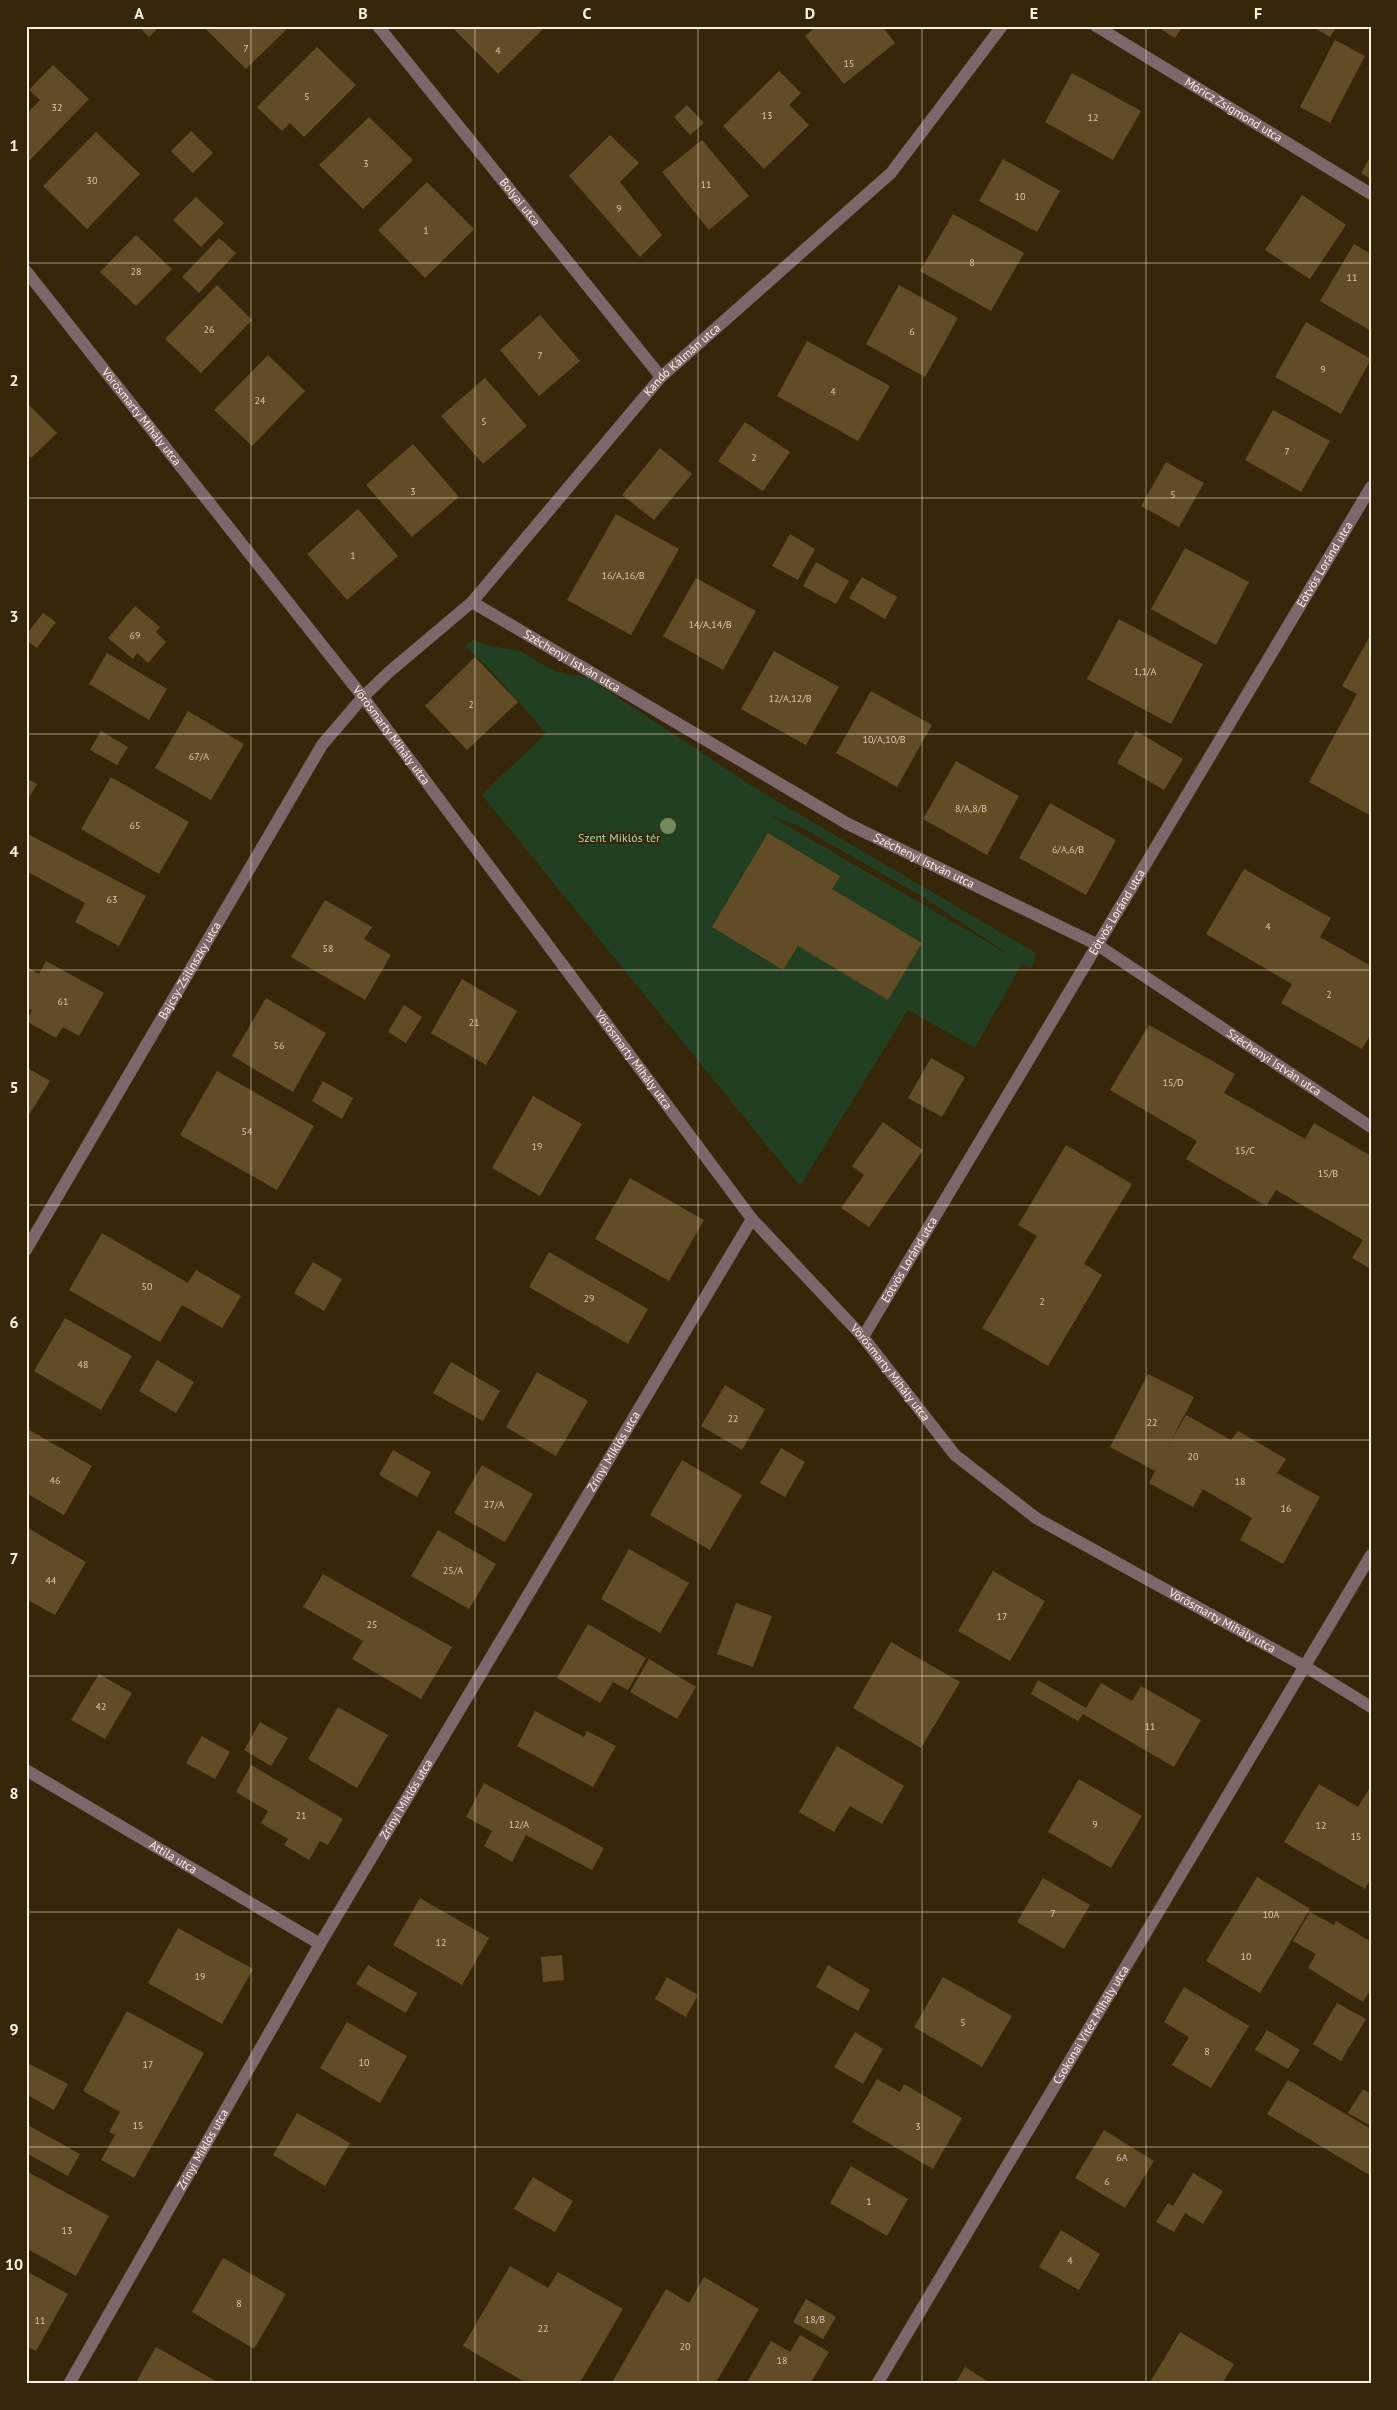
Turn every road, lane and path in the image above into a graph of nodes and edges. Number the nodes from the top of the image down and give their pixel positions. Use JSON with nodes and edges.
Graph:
{"nodes":[{"id":1,"x":378,"y":26,"type":"edge"},
{"id":2,"x":1002,"y":26,"type":"edge"},
{"id":3,"x":1096,"y":26,"type":"edge"},
{"id":4,"x":1371,"y":194,"type":"edge"},
{"id":5,"x":26,"y":272,"type":"edge"},
{"id":6,"x":661,"y":377,"type":"junction"},
{"id":7,"x":1371,"y":486,"type":"edge"},
{"id":8,"x":472,"y":602,"type":"junction"},
{"id":9,"x":363,"y":697,"type":"junction"},
{"id":10,"x":1096,"y":944,"type":"junction"},
{"id":11,"x":1371,"y":1127,"type":"edge"},
{"id":12,"x":752,"y":1219,"type":"junction"},
{"id":13,"x":26,"y":1250,"type":"edge"},
{"id":14,"x":863,"y":1337,"type":"junction"},
{"id":15,"x":1371,"y":1555,"type":"edge"},
{"id":16,"x":1306,"y":1667,"type":"junction"},
{"id":17,"x":1371,"y":1707,"type":"edge"},
{"id":18,"x":26,"y":1770,"type":"edge"},
{"id":19,"x":320,"y":1944,"type":"junction"},
{"id":20,"x":69,"y":2384,"type":"edge"},
{"id":21,"x":877,"y":2384,"type":"edge"}],
"edges":[{"from":1,"to":6,"type":"street","name":"Bolyai utca"},
{"from":2,"to":6,"type":"street","name":"Kandó Kálmán utca"},
{"from":3,"to":4,"type":"street","name":"Móricz Zsigmond utca"},
{"from":5,"to":9,"type":"street","name":"Vörösmarty Mihály utca"},
{"from":6,"to":8,"type":"street","name":"Kandó Kálmán utca"},
{"from":7,"to":10,"type":"street","name":"Eötvös Loránd utca"},
{"from":8,"to":9,"type":"street","name":"Kandó Kálmán utca"},
{"from":8,"to":10,"type":"street","name":"Széchenyi István utca"},
{"from":9,"to":12,"type":"street","name":"Vörösmarty Mihály utca"},
{"from":9,"to":13,"type":"street","name":"Bajcsy-Zsilinszky utca"},
{"from":10,"to":11,"type":"street","name":"Széchenyi István utca"},
{"from":10,"to":14,"type":"street","name":"Eötvös Loránd utca"},
{"from":12,"to":14,"type":"street","name":"Vörösmarty Mihály utca"},
{"from":12,"to":19,"type":"street","name":"Zrínyi Miklós utca"},
{"from":14,"to":16,"type":"street","name":"Vörösmarty Mihály utca"},
{"from":15,"to":16,"type":"street","name":"Csokonai Vitéz Mihály utca"},
{"from":16,"to":17,"type":"street","name":"Vörösmarty Mihály utca"},
{"from":16,"to":21,"type":"street","name":"Csokonai Vitéz Mihály utca"},
{"from":18,"to":19,"type":"street","name":"Attila utca"},
{"from":19,"to":20,"type":"street","name":"Zrínyi Miklós utca"}]}
